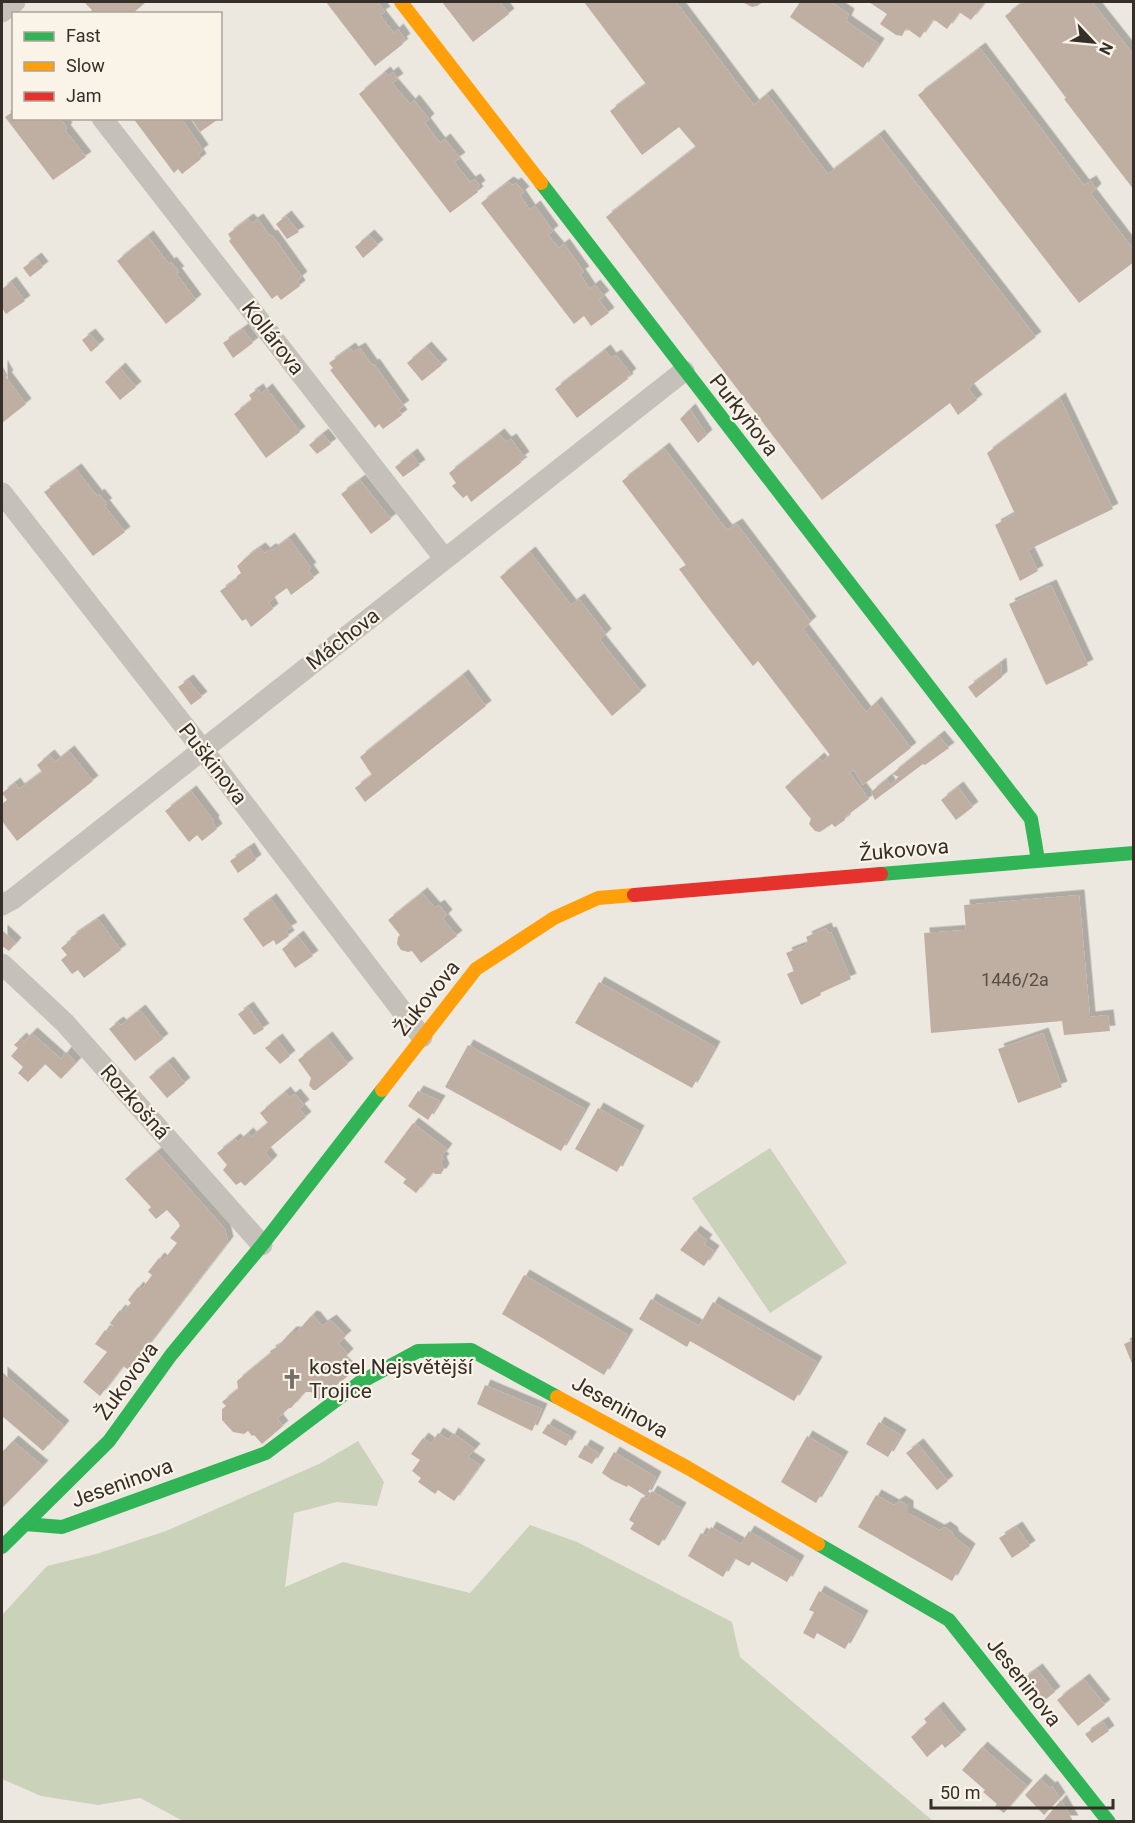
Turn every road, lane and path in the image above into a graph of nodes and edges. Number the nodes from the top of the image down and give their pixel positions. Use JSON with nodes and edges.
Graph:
{"nodes":[{"id":1,"x":401,"y":2,"type":"edge"},
{"id":2,"x":104,"y":120,"type":"edge"},
{"id":3,"x":684,"y":371,"type":"junction"},
{"id":4,"x":2,"y":493,"type":"edge"},
{"id":5,"x":444,"y":558,"type":"junction"},
{"id":6,"x":203,"y":750,"type":"junction"},
{"id":7,"x":1134,"y":853,"type":"edge"},
{"id":8,"x":1038,"y":860,"type":"junction"},
{"id":9,"x":2,"y":904,"type":"edge"},
{"id":10,"x":2,"y":964,"type":"edge"},
{"id":11,"x":422,"y":1037,"type":"junction"},
{"id":12,"x":262,"y":1245,"type":"junction"},
{"id":13,"x":25,"y":1524,"type":"junction"},
{"id":14,"x":2,"y":1547,"type":"edge"},
{"id":15,"x":1090,"y":1801,"type":"junction"},
{"id":16,"x":1099,"y":1821,"type":"edge"},
{"id":17,"x":1109,"y":1821,"type":"edge"}],
"edges":[{"from":1,"to":3,"type":"street","name":"Purkyňova"},
{"from":2,"to":5,"type":"street","name":"Kollárova"},
{"from":3,"to":5,"type":"street","name":"Máchova"},
{"from":3,"to":8,"type":"street","name":"Purkyňova"},
{"from":4,"to":6,"type":"street","name":"Puškinova"},
{"from":5,"to":6,"type":"street","name":"Máchova"},
{"from":6,"to":9,"type":"street","name":"Máchova"},
{"from":6,"to":11,"type":"street","name":"Puškinova"},
{"from":7,"to":8,"type":"street","name":"Žukovova"},
{"from":8,"to":11,"type":"street","name":"Žukovova"},
{"from":10,"to":12,"type":"street","name":"Rozkošná"},
{"from":11,"to":12,"type":"street","name":"Žukovova"},
{"from":12,"to":13,"type":"street","name":"Žukovova"},
{"from":13,"to":14,"type":"street","name":"Žukovova"},
{"from":13,"to":15,"type":"street","name":"Jeseninova"},
{"from":15,"to":16,"type":"street"},
{"from":15,"to":17,"type":"street","name":"Jeseninova"}]}
